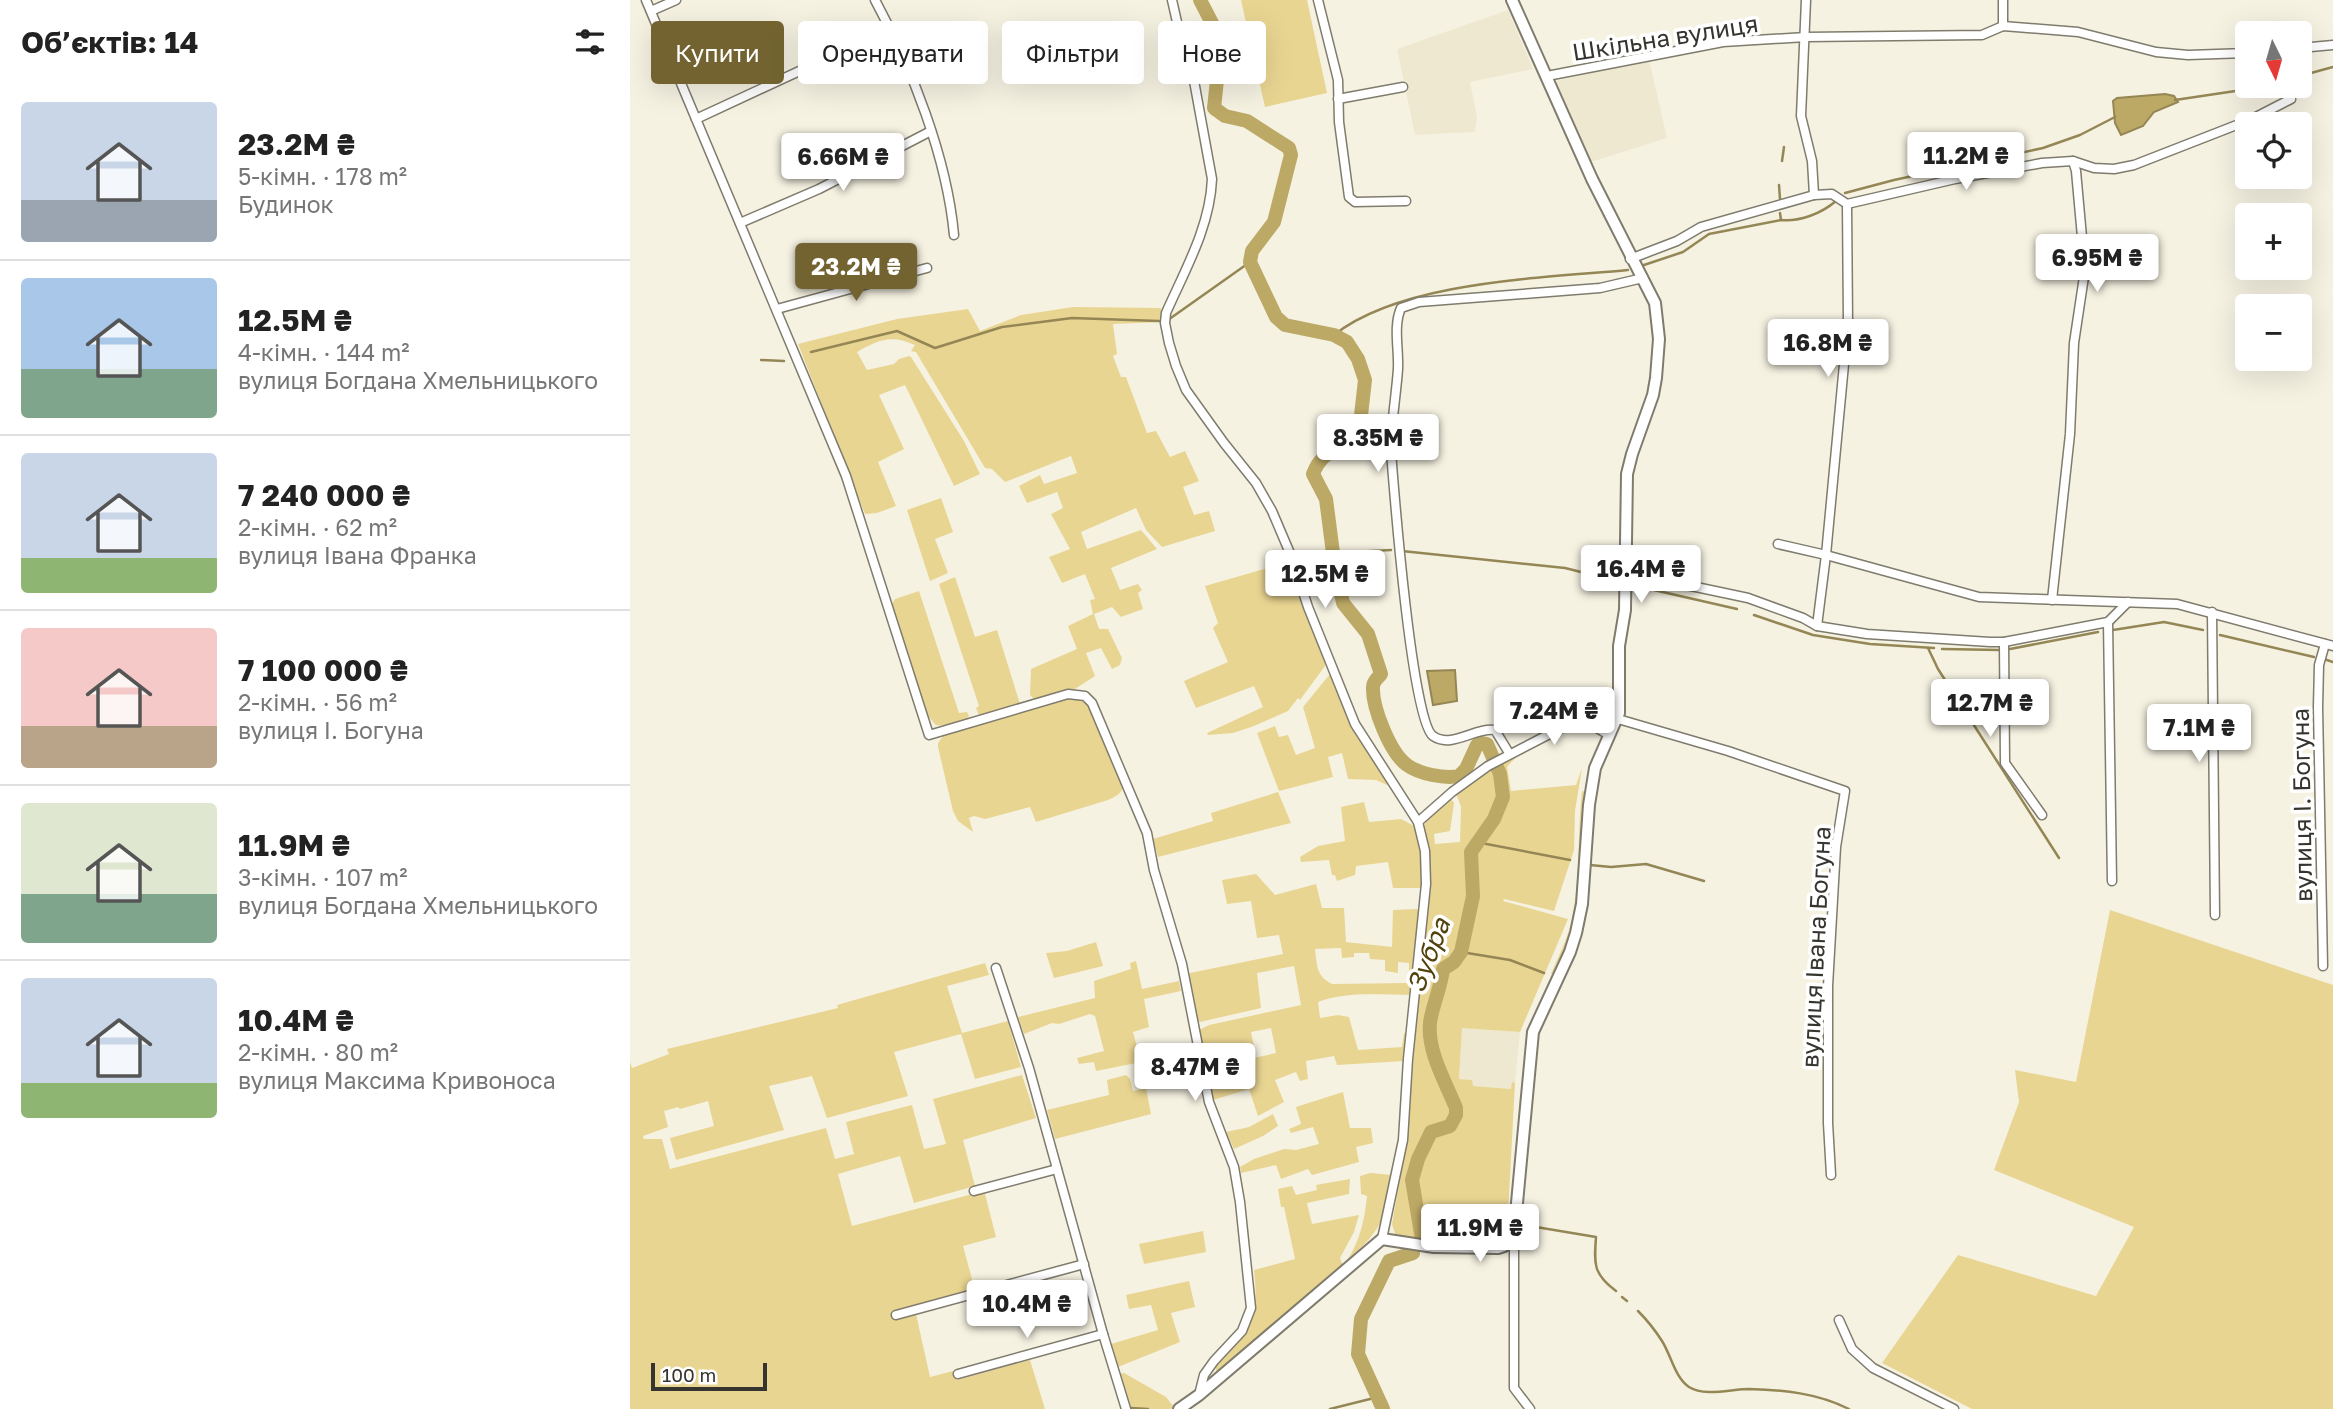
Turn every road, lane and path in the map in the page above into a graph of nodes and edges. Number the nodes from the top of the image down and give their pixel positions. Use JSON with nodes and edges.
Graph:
{"nodes":[{"id":1,"x":646,"y":0,"type":"edge"},
{"id":2,"x":676,"y":0,"type":"edge"},
{"id":3,"x":874,"y":0,"type":"edge"},
{"id":4,"x":1172,"y":0,"type":"edge"},
{"id":5,"x":1318,"y":0,"type":"edge"},
{"id":6,"x":1512,"y":0,"type":"edge"},
{"id":7,"x":1807,"y":0,"type":"edge"},
{"id":8,"x":2003,"y":0,"type":"edge"},
{"id":9,"x":651,"y":11,"type":"junction"},
{"id":10,"x":886,"y":21,"type":"edge"},
{"id":11,"x":2003,"y":26,"type":"junction"},
{"id":12,"x":1806,"y":37,"type":"junction"},
{"id":13,"x":2333,"y":45,"type":"edge"},
{"id":14,"x":2312,"y":47,"type":"edge"},
{"id":15,"x":2235,"y":53,"type":"edge"},
{"id":16,"x":798,"y":72,"type":"edge"},
{"id":17,"x":1547,"y":76,"type":"junction"},
{"id":18,"x":912,"y":84,"type":"edge"},
{"id":19,"x":1403,"y":86,"type":"dead end"},
{"id":20,"x":2290,"y":98,"type":"edge"},
{"id":21,"x":1338,"y":99,"type":"junction"},
{"id":22,"x":696,"y":119,"type":"junction"},
{"id":23,"x":931,"y":131,"type":"junction"},
{"id":24,"x":2073,"y":161,"type":"junction"},
{"id":25,"x":1814,"y":195,"type":"junction"},
{"id":26,"x":1406,"y":201,"type":"dead end"},
{"id":27,"x":1847,"y":204,"type":"junction"},
{"id":28,"x":740,"y":223,"type":"junction"},
{"id":29,"x":954,"y":235,"type":"dead end"},
{"id":30,"x":1630,"y":259,"type":"junction"},
{"id":31,"x":927,"y":268,"type":"dead end"},
{"id":32,"x":1643,"y":278,"type":"junction"},
{"id":33,"x":777,"y":309,"type":"junction"},
{"id":34,"x":1778,"y":544,"type":"dead end"},
{"id":35,"x":1826,"y":555,"type":"junction"},
{"id":36,"x":1625,"y":572,"type":"junction"},
{"id":37,"x":2052,"y":600,"type":"junction"},
{"id":38,"x":2128,"y":602,"type":"junction"},
{"id":39,"x":2211,"y":612,"type":"junction"},
{"id":40,"x":2108,"y":622,"type":"junction"},
{"id":41,"x":1817,"y":626,"type":"junction"},
{"id":42,"x":2004,"y":642,"type":"junction"},
{"id":43,"x":2329,"y":645,"type":"edge"},
{"id":44,"x":1618,"y":719,"type":"junction"},
{"id":45,"x":1609,"y":735,"type":"junction"},
{"id":46,"x":1505,"y":755,"type":"junction"},
{"id":47,"x":2042,"y":815,"type":"dead end"},
{"id":48,"x":1418,"y":822,"type":"junction"},
{"id":49,"x":2112,"y":881,"type":"dead end"},
{"id":50,"x":2215,"y":915,"type":"dead end"},
{"id":51,"x":2323,"y":966,"type":"dead end"},
{"id":52,"x":996,"y":968,"type":"dead end"},
{"id":53,"x":1057,"y":1169,"type":"junction"},
{"id":54,"x":1831,"y":1175,"type":"dead end"},
{"id":55,"x":974,"y":1191,"type":"dead end"},
{"id":56,"x":1514,"y":1235,"type":"junction"},
{"id":57,"x":1382,"y":1239,"type":"junction"},
{"id":58,"x":1084,"y":1264,"type":"junction"},
{"id":59,"x":896,"y":1315,"type":"dead end"},
{"id":60,"x":1839,"y":1320,"type":"dead end"},
{"id":61,"x":1103,"y":1334,"type":"junction"},
{"id":62,"x":958,"y":1374,"type":"dead end"},
{"id":63,"x":1199,"y":1395,"type":"junction"},
{"id":64,"x":1126,"y":1409,"type":"edge"},
{"id":65,"x":1179,"y":1409,"type":"edge"},
{"id":66,"x":1530,"y":1409,"type":"edge"},
{"id":67,"x":1954,"y":1409,"type":"edge"}],
"edges":[{"from":1,"to":9,"type":"street"},
{"from":2,"to":9,"type":"street"},
{"from":3,"to":10,"type":"street"},
{"from":4,"to":48,"type":"street"},
{"from":5,"to":21,"type":"street"},
{"from":6,"to":17,"type":"main road"},
{"from":7,"to":12,"type":"street"},
{"from":8,"to":11,"type":"street"},
{"from":9,"to":22,"type":"street"},
{"from":11,"to":12,"type":"street","name":"Шкільна вулиця"},
{"from":11,"to":15,"type":"street","name":"Шкільна вулиця"},
{"from":12,"to":17,"type":"street","name":"Шкільна вулиця"},
{"from":12,"to":25,"type":"street"},
{"from":13,"to":14,"type":"street"},
{"from":16,"to":22,"type":"street"},
{"from":17,"to":30,"type":"main road"},
{"from":18,"to":23,"type":"street"},
{"from":19,"to":21,"type":"street"},
{"from":20,"to":24,"type":"street"},
{"from":21,"to":26,"type":"street"},
{"from":22,"to":28,"type":"street"},
{"from":23,"to":28,"type":"street"},
{"from":23,"to":29,"type":"street"},
{"from":24,"to":27,"type":"street"},
{"from":24,"to":37,"type":"street"},
{"from":25,"to":27,"type":"street"},
{"from":25,"to":30,"type":"street"},
{"from":27,"to":35,"type":"street"},
{"from":28,"to":33,"type":"street"},
{"from":30,"to":32,"type":"main road"},
{"from":31,"to":33,"type":"street"},
{"from":32,"to":36,"type":"main road"},
{"from":32,"to":46,"type":"street"},
{"from":33,"to":63,"type":"street"},
{"from":34,"to":35,"type":"street"},
{"from":35,"to":37,"type":"street"},
{"from":35,"to":41,"type":"street"},
{"from":36,"to":41,"type":"street"},
{"from":36,"to":44,"type":"main road"},
{"from":37,"to":38,"type":"street"},
{"from":38,"to":39,"type":"street"},
{"from":38,"to":40,"type":"street"},
{"from":39,"to":43,"type":"street"},
{"from":39,"to":50,"type":"street"},
{"from":40,"to":42,"type":"street"},
{"from":40,"to":49,"type":"street"},
{"from":41,"to":42,"type":"street"},
{"from":42,"to":47,"type":"street"},
{"from":43,"to":51,"type":"street","name":"вулиця І. Богуна"},
{"from":44,"to":45,"type":"main road"},
{"from":44,"to":54,"type":"street","name":"вулиця Івана Богуна"},
{"from":45,"to":46,"type":"street"},
{"from":45,"to":56,"type":"main road"},
{"from":46,"to":48,"type":"street"},
{"from":48,"to":57,"type":"street"},
{"from":52,"to":53,"type":"street"},
{"from":53,"to":55,"type":"street"},
{"from":53,"to":58,"type":"street"},
{"from":56,"to":57,"type":"main road"},
{"from":56,"to":66,"type":"street"},
{"from":57,"to":63,"type":"main road"},
{"from":58,"to":59,"type":"street"},
{"from":58,"to":61,"type":"street"},
{"from":60,"to":67,"type":"street"},
{"from":61,"to":62,"type":"street"},
{"from":61,"to":64,"type":"street"},
{"from":63,"to":65,"type":"main road"}]}
